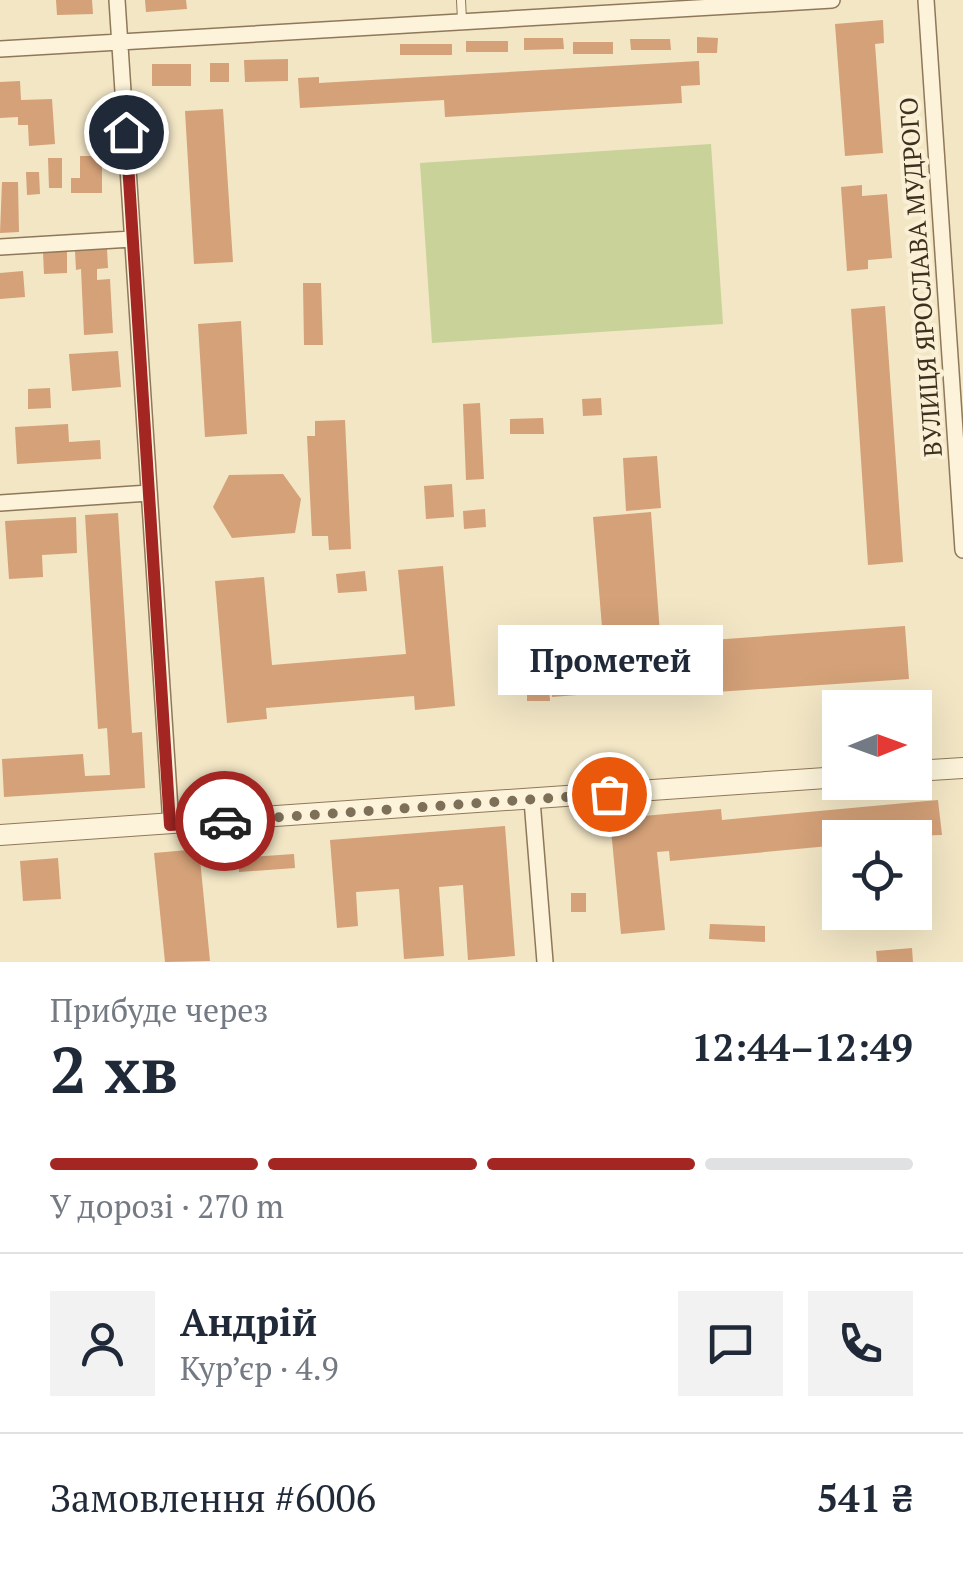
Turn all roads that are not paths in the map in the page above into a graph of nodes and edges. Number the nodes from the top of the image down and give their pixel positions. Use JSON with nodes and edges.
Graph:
{"nodes":[{"id":1,"x":117,"y":0,"type":"edge"},
{"id":2,"x":461,"y":0,"type":"edge"},
{"id":3,"x":535,"y":0,"type":"edge"},
{"id":4,"x":832,"y":0,"type":"edge"},
{"id":5,"x":926,"y":0,"type":"edge"},
{"id":6,"x":536,"y":19,"type":"junction"},
{"id":7,"x":462,"y":23,"type":"junction"},
{"id":8,"x":120,"y":42,"type":"junction"},
{"id":9,"x":0,"y":48,"type":"edge"},
{"id":10,"x":132,"y":239,"type":"junction"},
{"id":11,"x":0,"y":247,"type":"edge"},
{"id":12,"x":959,"y":441,"type":"edge"},
{"id":13,"x":149,"y":494,"type":"junction"},
{"id":14,"x":0,"y":502,"type":"edge"},
{"id":15,"x":963,"y":550,"type":"edge"},
{"id":16,"x":963,"y":768,"type":"edge"},
{"id":17,"x":932,"y":771,"type":"edge"},
{"id":18,"x":822,"y":778,"type":"edge"},
{"id":19,"x":532,"y":800,"type":"junction"},
{"id":20,"x":170,"y":825,"type":"junction"},
{"id":21,"x":0,"y":835,"type":"edge"},
{"id":22,"x":545,"y":962,"type":"edge"}],
"edges":[{"from":1,"to":8,"type":"street"},
{"from":2,"to":7,"type":"lane"},
{"from":3,"to":6,"type":"lane"},
{"from":4,"to":6,"type":"street"},
{"from":5,"to":12,"type":"street","name":"ВУЛИЦЯ ЯРОСЛАВА МУДРОГО"},
{"from":6,"to":7,"type":"street"},
{"from":7,"to":8,"type":"street"},
{"from":8,"to":9,"type":"street"},
{"from":8,"to":10,"type":"street"},
{"from":10,"to":11,"type":"street"},
{"from":10,"to":13,"type":"street"},
{"from":12,"to":15,"type":"street","name":"ВУЛИЦЯ ЯРОСЛАВА МУДРОГО"},
{"from":13,"to":14,"type":"street"},
{"from":13,"to":20,"type":"street"},
{"from":16,"to":17,"type":"street"},
{"from":18,"to":19,"type":"street"},
{"from":19,"to":20,"type":"street"},
{"from":19,"to":22,"type":"street"},
{"from":20,"to":21,"type":"street"}]}
